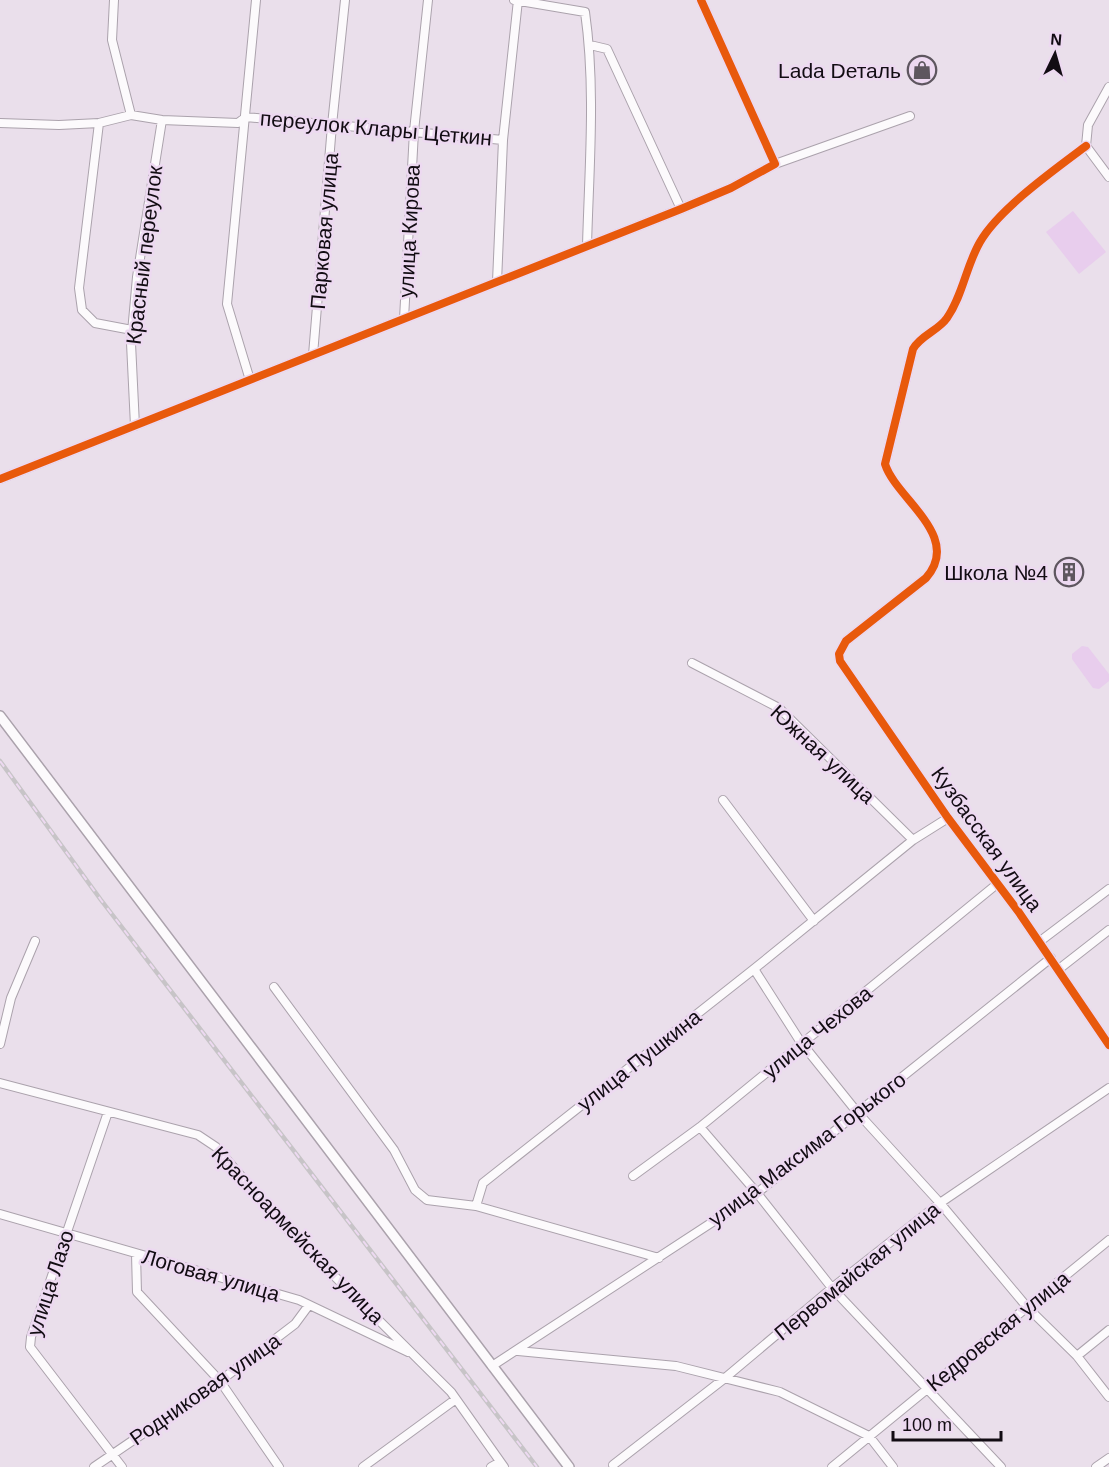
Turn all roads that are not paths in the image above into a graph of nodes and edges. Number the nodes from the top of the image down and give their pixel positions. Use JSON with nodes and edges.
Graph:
{"nodes":[{"id":1,"x":114,"y":0,"type":"edge"},
{"id":2,"x":256,"y":0,"type":"edge"},
{"id":3,"x":345,"y":0,"type":"edge"},
{"id":4,"x":428,"y":0,"type":"edge"},
{"id":5,"x":517,"y":0,"type":"edge"},
{"id":6,"x":700,"y":0,"type":"edge"},
{"id":7,"x":590,"y":45,"type":"junction"},
{"id":8,"x":1109,"y":87,"type":"edge"},
{"id":9,"x":131,"y":115,"type":"junction"},
{"id":10,"x":910,"y":116,"type":"dead end"},
{"id":11,"x":246,"y":117,"type":"junction"},
{"id":12,"x":162,"y":120,"type":"junction"},
{"id":13,"x":0,"y":123,"type":"edge"},
{"id":14,"x":99,"y":123,"type":"junction"},
{"id":15,"x":332,"y":125,"type":"junction"},
{"id":16,"x":414,"y":131,"type":"junction"},
{"id":17,"x":503,"y":140,"type":"junction"},
{"id":18,"x":1086,"y":146,"type":"junction"},
{"id":19,"x":775,"y":164,"type":"junction"},
{"id":20,"x":1109,"y":177,"type":"edge"},
{"id":21,"x":681,"y":209,"type":"junction"},
{"id":22,"x":587,"y":246,"type":"junction"},
{"id":23,"x":498,"y":282,"type":"junction"},
{"id":24,"x":404,"y":319,"type":"junction"},
{"id":25,"x":132,"y":330,"type":"junction"},
{"id":26,"x":313,"y":355,"type":"junction"},
{"id":27,"x":250,"y":380,"type":"junction"},
{"id":28,"x":135,"y":426,"type":"junction"},
{"id":29,"x":0,"y":480,"type":"edge"},
{"id":30,"x":692,"y":663,"type":"dead end"},
{"id":31,"x":0,"y":716,"type":"edge"},
{"id":32,"x":723,"y":800,"type":"dead end"},
{"id":33,"x":948,"y":818,"type":"junction"},
{"id":34,"x":913,"y":840,"type":"junction"},
{"id":35,"x":997,"y":884,"type":"junction"},
{"id":36,"x":1109,"y":889,"type":"edge"},
{"id":37,"x":814,"y":921,"type":"junction"},
{"id":38,"x":1109,"y":930,"type":"edge"},
{"id":39,"x":35,"y":941,"type":"dead end"},
{"id":40,"x":1040,"y":942,"type":"junction"},
{"id":41,"x":1051,"y":958,"type":"junction"},
{"id":42,"x":754,"y":969,"type":"junction"},
{"id":43,"x":1059,"y":969,"type":"junction"},
{"id":44,"x":274,"y":987,"type":"dead end"},
{"id":45,"x":0,"y":1044,"type":"edge"},
{"id":46,"x":802,"y":1044,"type":"junction"},
{"id":47,"x":1109,"y":1045,"type":"edge"},
{"id":48,"x":0,"y":1083,"type":"edge"},
{"id":49,"x":1109,"y":1088,"type":"edge"},
{"id":50,"x":108,"y":1112,"type":"junction"},
{"id":51,"x":857,"y":1112,"type":"junction"},
{"id":52,"x":700,"y":1127,"type":"junction"},
{"id":53,"x":633,"y":1176,"type":"dead end"},
{"id":54,"x":757,"y":1193,"type":"junction"},
{"id":55,"x":940,"y":1203,"type":"junction"},
{"id":56,"x":476,"y":1206,"type":"junction"},
{"id":57,"x":0,"y":1214,"type":"edge"},
{"id":58,"x":65,"y":1234,"type":"junction"},
{"id":59,"x":1109,"y":1240,"type":"edge"},
{"id":60,"x":136,"y":1254,"type":"junction"},
{"id":61,"x":659,"y":1258,"type":"junction"},
{"id":62,"x":832,"y":1288,"type":"junction"},
{"id":63,"x":309,"y":1305,"type":"junction"},
{"id":64,"x":1027,"y":1307,"type":"junction"},
{"id":65,"x":1109,"y":1330,"type":"edge"},
{"id":66,"x":518,"y":1351,"type":"junction"},
{"id":67,"x":415,"y":1355,"type":"junction"},
{"id":68,"x":1077,"y":1356,"type":"junction"},
{"id":69,"x":492,"y":1366,"type":"junction"},
{"id":70,"x":725,"y":1378,"type":"junction"},
{"id":71,"x":220,"y":1381,"type":"junction"},
{"id":72,"x":928,"y":1388,"type":"junction"},
{"id":73,"x":1109,"y":1397,"type":"edge"},
{"id":74,"x":456,"y":1399,"type":"junction"},
{"id":75,"x":870,"y":1436,"type":"junction"},
{"id":76,"x":112,"y":1454,"type":"junction"},
{"id":77,"x":1109,"y":1458,"type":"edge"},
{"id":78,"x":502,"y":1464,"type":"edge"},
{"id":79,"x":613,"y":1465,"type":"dead end"},
{"id":80,"x":94,"y":1467,"type":"edge"},
{"id":81,"x":122,"y":1467,"type":"edge"},
{"id":82,"x":279,"y":1467,"type":"edge"},
{"id":83,"x":363,"y":1467,"type":"edge"},
{"id":84,"x":491,"y":1467,"type":"edge"},
{"id":85,"x":569,"y":1467,"type":"edge"},
{"id":86,"x":832,"y":1467,"type":"edge"},
{"id":87,"x":893,"y":1467,"type":"edge"},
{"id":88,"x":1001,"y":1467,"type":"edge"},
{"id":89,"x":1096,"y":1467,"type":"edge"}],
"edges":[{"from":1,"to":9,"type":"street"},
{"from":2,"to":11,"type":"street"},
{"from":3,"to":15,"type":"street","name":"Парковая улица"},
{"from":4,"to":16,"type":"street","name":"улица Кирова"},
{"from":5,"to":7,"type":"street"},
{"from":5,"to":17,"type":"street"},
{"from":6,"to":19,"type":"street"},
{"from":7,"to":21,"type":"street"},
{"from":7,"to":22,"type":"street"},
{"from":8,"to":18,"type":"street"},
{"from":9,"to":12,"type":"street","name":"переулок Клары Цеткин"},
{"from":9,"to":14,"type":"street","name":"переулок Клары Цеткин"},
{"from":10,"to":19,"type":"street"},
{"from":11,"to":12,"type":"street","name":"переулок Клары Цеткин"},
{"from":11,"to":15,"type":"street","name":"переулок Клары Цеткин"},
{"from":11,"to":27,"type":"street"},
{"from":12,"to":25,"type":"street","name":"Красный переулок"},
{"from":13,"to":14,"type":"street","name":"переулок Клары Цеткин"},
{"from":14,"to":25,"type":"street"},
{"from":15,"to":16,"type":"street","name":"переулок Клары Цеткин"},
{"from":15,"to":26,"type":"street","name":"Парковая улица"},
{"from":16,"to":17,"type":"street","name":"переулок Клары Цеткин"},
{"from":16,"to":24,"type":"street","name":"улица Кирова"},
{"from":17,"to":23,"type":"street"},
{"from":18,"to":20,"type":"street"},
{"from":18,"to":33,"type":"street","name":"Кузбасская улица"},
{"from":19,"to":21,"type":"street"},
{"from":21,"to":22,"type":"street"},
{"from":22,"to":23,"type":"street"},
{"from":23,"to":24,"type":"street"},
{"from":24,"to":26,"type":"street"},
{"from":25,"to":28,"type":"street","name":"Красный переулок"},
{"from":26,"to":27,"type":"street"},
{"from":27,"to":28,"type":"street"},
{"from":28,"to":29,"type":"street"},
{"from":30,"to":34,"type":"street","name":"Южная улица"},
{"from":31,"to":69,"type":"street"},
{"from":32,"to":37,"type":"street"},
{"from":33,"to":34,"type":"street","name":"улица Пушкина"},
{"from":33,"to":35,"type":"street","name":"Кузбасская улица"},
{"from":34,"to":37,"type":"street","name":"улица Пушкина"},
{"from":35,"to":40,"type":"street","name":"Кузбасская улица"},
{"from":35,"to":46,"type":"street","name":"улица Чехова"},
{"from":36,"to":40,"type":"street"},
{"from":37,"to":42,"type":"street","name":"улица Пушкина"},
{"from":38,"to":43,"type":"street"},
{"from":39,"to":45,"type":"street"},
{"from":40,"to":41,"type":"street","name":"Кузбасская улица"},
{"from":41,"to":43,"type":"street","name":"Кузбасская улица"},
{"from":41,"to":51,"type":"street","name":"улица Максима Горького"},
{"from":42,"to":46,"type":"street"},
{"from":42,"to":56,"type":"street","name":"улица Пушкина"},
{"from":43,"to":47,"type":"street","name":"Кузбасская улица"},
{"from":44,"to":56,"type":"street"},
{"from":46,"to":51,"type":"street"},
{"from":46,"to":52,"type":"street","name":"улица Чехова"},
{"from":48,"to":50,"type":"street","name":"Красноармейская улица"},
{"from":49,"to":55,"type":"street","name":"Первомайская улица"},
{"from":50,"to":58,"type":"street","name":"улица Лазо"},
{"from":50,"to":67,"type":"street","name":"Красноармейская улица"},
{"from":51,"to":54,"type":"street","name":"улица Максима Горького"},
{"from":51,"to":55,"type":"street"},
{"from":52,"to":53,"type":"street","name":"улица Чехова"},
{"from":52,"to":54,"type":"street"},
{"from":54,"to":61,"type":"street","name":"улица Максима Горького"},
{"from":54,"to":62,"type":"street"},
{"from":55,"to":62,"type":"street","name":"Первомайская улица"},
{"from":55,"to":64,"type":"street"},
{"from":56,"to":61,"type":"street"},
{"from":57,"to":58,"type":"street","name":"Логовая улица"},
{"from":58,"to":60,"type":"street","name":"Логовая улица"},
{"from":58,"to":76,"type":"street","name":"улица Лазо"},
{"from":59,"to":64,"type":"street","name":"Кедровская улица"},
{"from":60,"to":63,"type":"street","name":"Логовая улица"},
{"from":60,"to":71,"type":"street"},
{"from":61,"to":66,"type":"street","name":"улица Максима Горького"},
{"from":62,"to":70,"type":"street","name":"Первомайская улица"},
{"from":62,"to":72,"type":"street"},
{"from":63,"to":67,"type":"street","name":"Логовая улица"},
{"from":63,"to":71,"type":"street","name":"Родниковая улица"},
{"from":64,"to":68,"type":"street"},
{"from":64,"to":72,"type":"street","name":"Кедровская улица"},
{"from":65,"to":68,"type":"street"},
{"from":66,"to":69,"type":"street","name":"улица Максима Горького"},
{"from":66,"to":70,"type":"street"},
{"from":67,"to":74,"type":"street","name":"Красноармейская улица"},
{"from":68,"to":73,"type":"street"},
{"from":69,"to":85,"type":"street"},
{"from":70,"to":75,"type":"street"},
{"from":70,"to":79,"type":"street","name":"Первомайская улица"},
{"from":71,"to":76,"type":"street","name":"Родниковая улица"},
{"from":71,"to":82,"type":"street"},
{"from":72,"to":75,"type":"street","name":"Кедровская улица"},
{"from":72,"to":88,"type":"street"},
{"from":74,"to":78,"type":"street","name":"Красноармейская улица"},
{"from":74,"to":83,"type":"street"},
{"from":75,"to":86,"type":"street","name":"Кедровская улица"},
{"from":75,"to":87,"type":"street"},
{"from":76,"to":80,"type":"street","name":"Родниковая улица"},
{"from":76,"to":81,"type":"street","name":"улица Лазо"},
{"from":77,"to":89,"type":"street"},
{"from":78,"to":84,"type":"street"}]}
